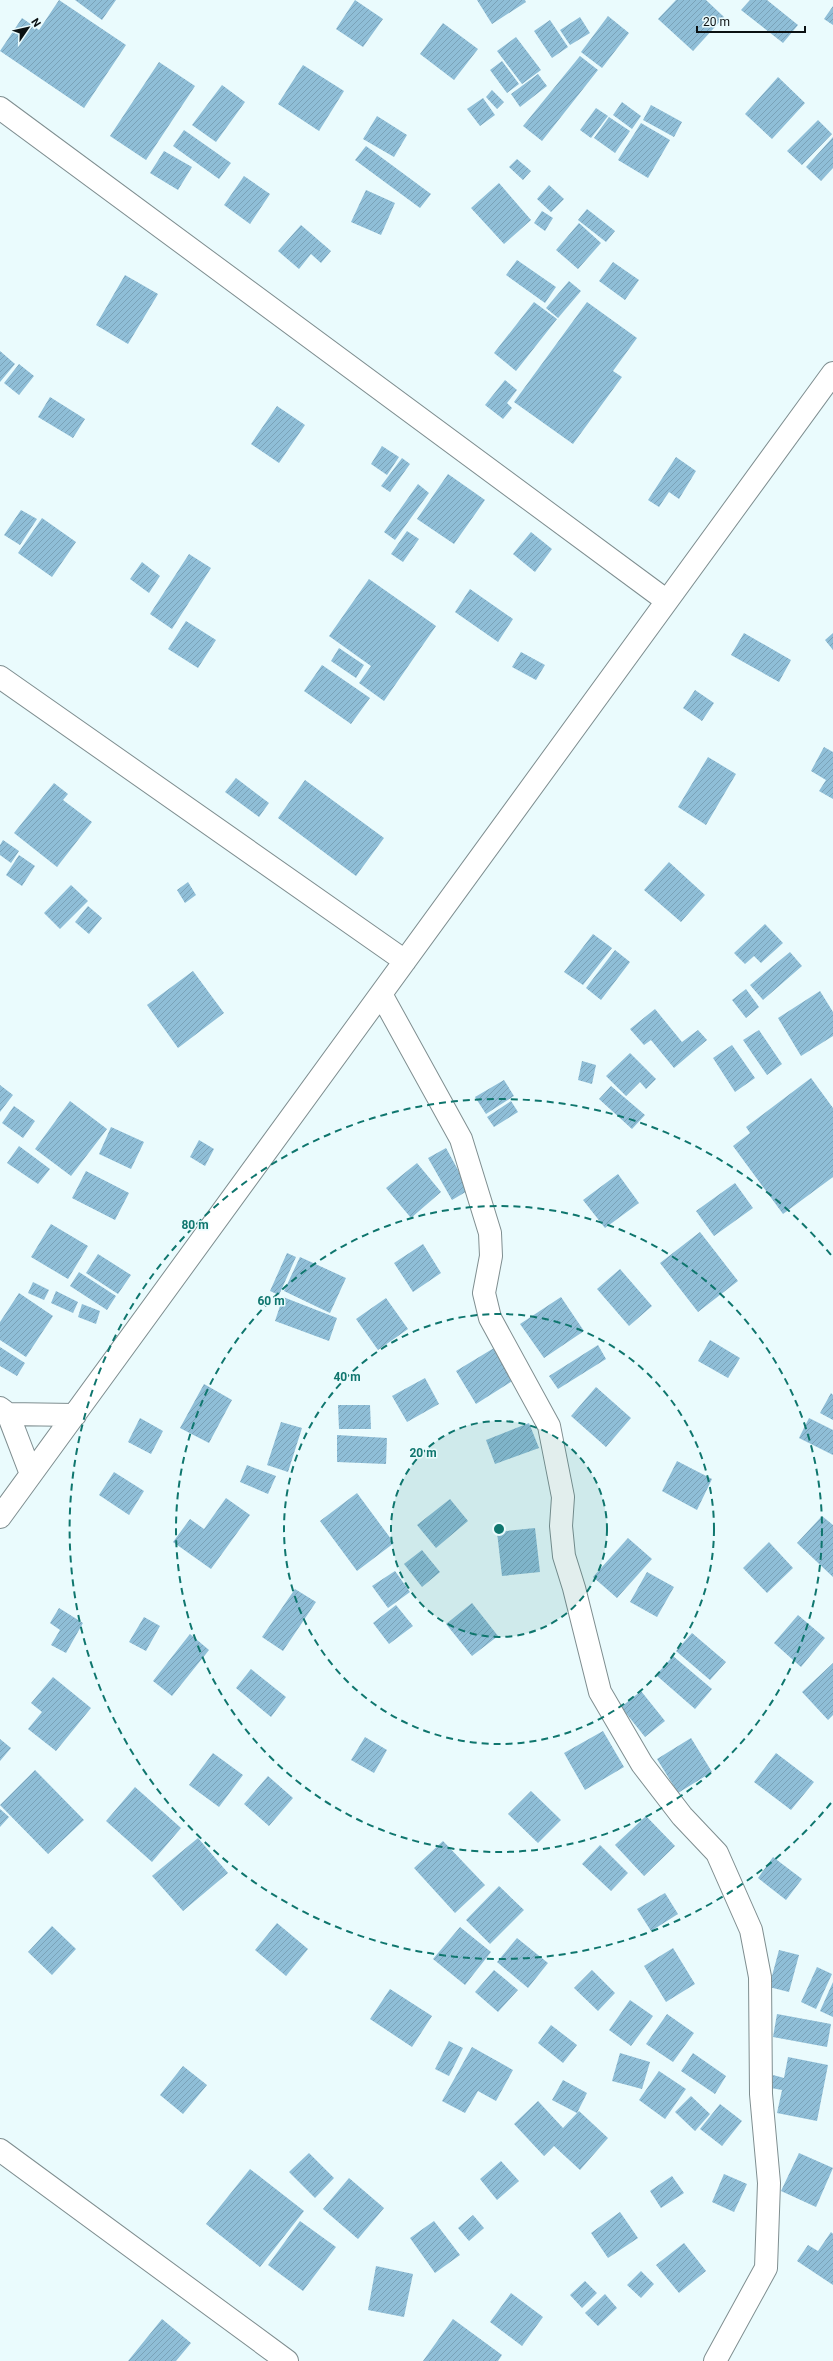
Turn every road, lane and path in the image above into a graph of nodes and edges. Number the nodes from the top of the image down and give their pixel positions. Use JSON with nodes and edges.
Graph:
{"nodes":[{"id":1,"x":0,"y":108,"type":"edge"},
{"id":2,"x":833,"y":373,"type":"edge"},
{"id":3,"x":667,"y":601,"type":"junction"},
{"id":4,"x":0,"y":676,"type":"edge"},
{"id":5,"x":405,"y":961,"type":"junction"},
{"id":6,"x":381,"y":994,"type":"junction"},
{"id":7,"x":4,"y":1411,"type":"edge"},
{"id":8,"x":75,"y":1415,"type":"junction"},
{"id":9,"x":31,"y":1474,"type":"junction"},
{"id":10,"x":0,"y":1517,"type":"edge"},
{"id":11,"x":0,"y":2150,"type":"edge"},
{"id":12,"x":287,"y":2361,"type":"edge"},
{"id":13,"x":716,"y":2361,"type":"edge"}],
"edges":[{"from":1,"to":3,"type":"street"},
{"from":2,"to":3,"type":"street"},
{"from":3,"to":5,"type":"street"},
{"from":4,"to":5,"type":"street"},
{"from":5,"to":6,"type":"street"},
{"from":6,"to":8,"type":"street"},
{"from":6,"to":13,"type":"street"},
{"from":7,"to":8,"type":"street"},
{"from":7,"to":9,"type":"street"},
{"from":8,"to":9,"type":"street"},
{"from":9,"to":10,"type":"street"},
{"from":11,"to":12,"type":"street"}]}
